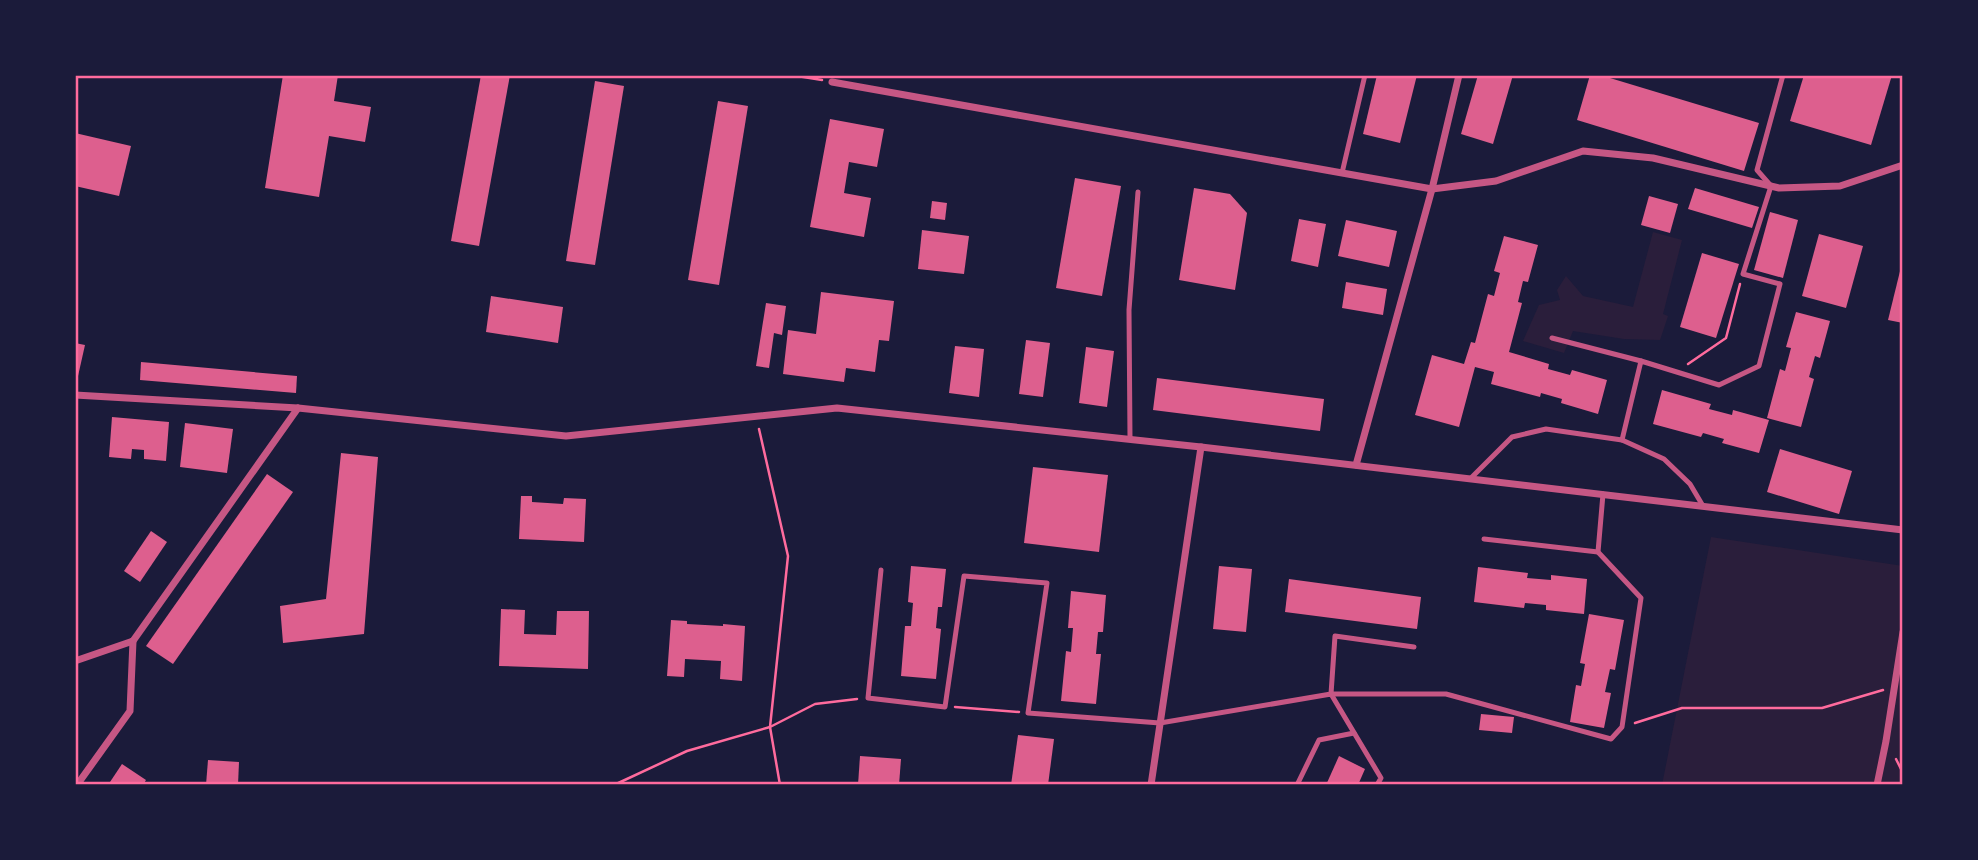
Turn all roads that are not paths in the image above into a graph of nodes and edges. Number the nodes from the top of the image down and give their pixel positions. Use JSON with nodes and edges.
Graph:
{"nodes":[{"id":1,"x":1365,"y":75,"type":"edge"},
{"id":2,"x":1459,"y":75,"type":"edge"},
{"id":3,"x":1783,"y":75,"type":"edge"},
{"id":4,"x":832,"y":82,"type":"road end"},
{"id":5,"x":1903,"y":165,"type":"edge"},
{"id":6,"x":1342,"y":173,"type":"junction"},
{"id":7,"x":1771,"y":186,"type":"junction"},
{"id":8,"x":1432,"y":189,"type":"junction"},
{"id":9,"x":1138,"y":192,"type":"dead end"},
{"id":10,"x":1552,"y":338,"type":"dead end"},
{"id":11,"x":1641,"y":361,"type":"junction"},
{"id":12,"x":75,"y":395,"type":"edge"},
{"id":13,"x":298,"y":408,"type":"junction"},
{"id":14,"x":1130,"y":439,"type":"junction"},
{"id":15,"x":1622,"y":440,"type":"junction"},
{"id":16,"x":1201,"y":447,"type":"junction"},
{"id":17,"x":1356,"y":465,"type":"junction"},
{"id":18,"x":1470,"y":479,"type":"junction"},
{"id":19,"x":1603,"y":494,"type":"junction"},
{"id":20,"x":1703,"y":506,"type":"junction"},
{"id":21,"x":1903,"y":530,"type":"edge"},
{"id":22,"x":1484,"y":539,"type":"dead end"},
{"id":23,"x":1598,"y":552,"type":"junction"},
{"id":24,"x":881,"y":570,"type":"dead end"},
{"id":25,"x":1903,"y":632,"type":"edge"},
{"id":26,"x":133,"y":641,"type":"junction"},
{"id":27,"x":1414,"y":647,"type":"dead end"},
{"id":28,"x":75,"y":660,"type":"edge"},
{"id":29,"x":1331,"y":694,"type":"junction"},
{"id":30,"x":1160,"y":723,"type":"junction"},
{"id":31,"x":1354,"y":733,"type":"junction"},
{"id":32,"x":76,"y":785,"type":"edge"},
{"id":33,"x":1151,"y":785,"type":"edge"},
{"id":34,"x":1297,"y":785,"type":"edge"},
{"id":35,"x":1377,"y":785,"type":"edge"},
{"id":36,"x":1877,"y":785,"type":"edge"}],
"edges":[{"from":1,"to":6,"type":"lane"},
{"from":2,"to":8,"type":"street"},
{"from":3,"to":7,"type":"lane"},
{"from":4,"to":6,"type":"street"},
{"from":5,"to":7,"type":"street"},
{"from":6,"to":8,"type":"street"},
{"from":7,"to":8,"type":"street"},
{"from":7,"to":11,"type":"lane"},
{"from":8,"to":17,"type":"street"},
{"from":9,"to":14,"type":"lane"},
{"from":10,"to":11,"type":"lane"},
{"from":11,"to":15,"type":"lane"},
{"from":12,"to":13,"type":"street"},
{"from":13,"to":14,"type":"street"},
{"from":13,"to":26,"type":"street"},
{"from":14,"to":16,"type":"street"},
{"from":15,"to":18,"type":"lane"},
{"from":15,"to":20,"type":"lane"},
{"from":16,"to":17,"type":"street"},
{"from":16,"to":30,"type":"street"},
{"from":17,"to":18,"type":"street"},
{"from":18,"to":19,"type":"street"},
{"from":19,"to":20,"type":"street"},
{"from":19,"to":23,"type":"lane"},
{"from":20,"to":21,"type":"street"},
{"from":22,"to":23,"type":"lane"},
{"from":23,"to":29,"type":"lane"},
{"from":24,"to":30,"type":"lane"},
{"from":25,"to":36,"type":"street"},
{"from":26,"to":28,"type":"street"},
{"from":26,"to":32,"type":"street"},
{"from":27,"to":29,"type":"lane"},
{"from":29,"to":30,"type":"lane"},
{"from":29,"to":31,"type":"lane"},
{"from":30,"to":33,"type":"street"},
{"from":31,"to":34,"type":"lane"},
{"from":31,"to":35,"type":"lane"}]}
